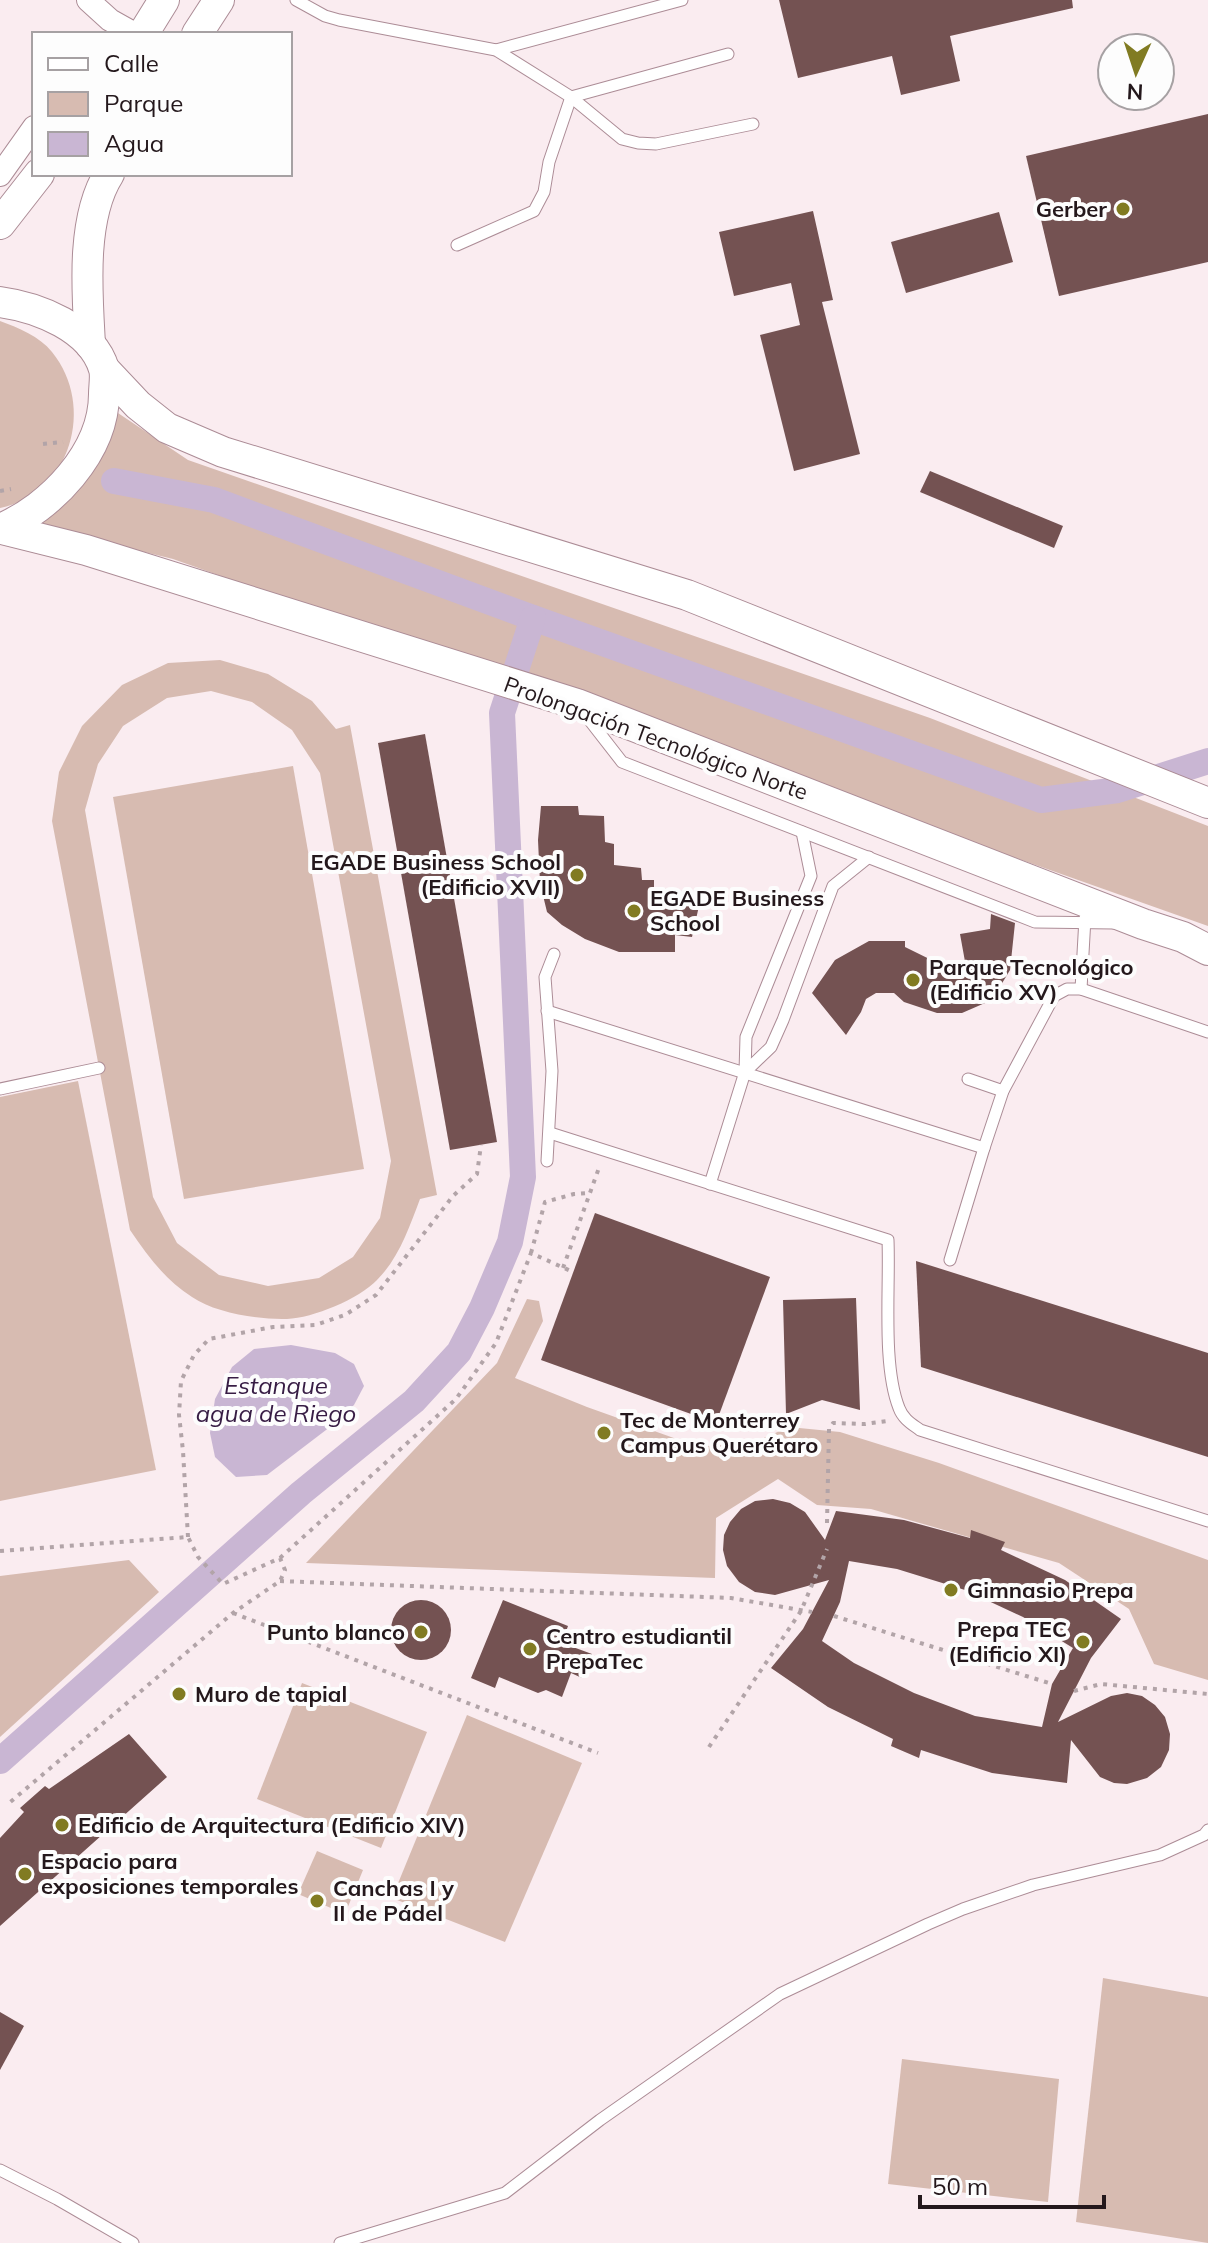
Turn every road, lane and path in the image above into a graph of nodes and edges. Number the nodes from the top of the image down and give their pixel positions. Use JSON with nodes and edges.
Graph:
{"nodes":[{"id":1,"x":88,"y":0,"type":"edge"},
{"id":2,"x":164,"y":0,"type":"edge"},
{"id":3,"x":219,"y":0,"type":"edge"},
{"id":4,"x":296,"y":0,"type":"edge"},
{"id":5,"x":682,"y":0,"type":"edge"},
{"id":6,"x":105,"y":27,"type":"edge"},
{"id":7,"x":126,"y":32,"type":"edge"},
{"id":8,"x":144,"y":32,"type":"edge"},
{"id":9,"x":198,"y":32,"type":"edge"},
{"id":10,"x":496,"y":50,"type":"junction"},
{"id":11,"x":728,"y":54,"type":"dead end"},
{"id":12,"x":571,"y":97,"type":"junction"},
{"id":13,"x":753,"y":124,"type":"dead end"},
{"id":14,"x":32,"y":130,"type":"edge"},
{"id":15,"x":0,"y":175,"type":"edge"},
{"id":16,"x":37,"y":176,"type":"edge"},
{"id":17,"x":108,"y":176,"type":"edge"},
{"id":18,"x":0,"y":224,"type":"edge"},
{"id":19,"x":457,"y":245,"type":"dead end"},
{"id":20,"x":0,"y":302,"type":"edge"},
{"id":21,"x":90,"y":344,"type":"junction"},
{"id":22,"x":105,"y":370,"type":"junction"},
{"id":23,"x":11,"y":489,"type":"dead end"},
{"id":24,"x":0,"y":491,"type":"edge"},
{"id":25,"x":1,"y":529,"type":"edge"},
{"id":26,"x":577,"y":704,"type":"junction"},
{"id":27,"x":1195,"y":798,"type":"edge"},
{"id":28,"x":802,"y":832,"type":"junction"},
{"id":29,"x":869,"y":857,"type":"junction"},
{"id":30,"x":1084,"y":912,"type":"junction"},
{"id":31,"x":1208,"y":950,"type":"edge"},
{"id":32,"x":554,"y":954,"type":"dead end"},
{"id":33,"x":1081,"y":989,"type":"junction"},
{"id":34,"x":547,"y":1011,"type":"junction"},
{"id":35,"x":1208,"y":1032,"type":"edge"},
{"id":36,"x":99,"y":1068,"type":"dead end"},
{"id":37,"x":745,"y":1072,"type":"junction"},
{"id":38,"x":968,"y":1079,"type":"dead end"},
{"id":39,"x":0,"y":1089,"type":"edge"},
{"id":40,"x":1003,"y":1091,"type":"junction"},
{"id":41,"x":550,"y":1133,"type":"junction"},
{"id":42,"x":481,"y":1145,"type":"dead end"},
{"id":43,"x":984,"y":1148,"type":"junction"},
{"id":44,"x":604,"y":1150,"type":"junction"},
{"id":45,"x":547,"y":1161,"type":"dead end"},
{"id":46,"x":710,"y":1184,"type":"junction"},
{"id":47,"x":590,"y":1193,"type":"junction"},
{"id":48,"x":531,"y":1253,"type":"junction"},
{"id":49,"x":950,"y":1260,"type":"dead end"},
{"id":50,"x":563,"y":1268,"type":"junction"},
{"id":51,"x":573,"y":1272,"type":"dead end"},
{"id":52,"x":905,"y":1419,"type":"junction"},
{"id":53,"x":1208,"y":1521,"type":"edge"},
{"id":54,"x":827,"y":1523,"type":"dead end"},
{"id":55,"x":188,"y":1537,"type":"junction"},
{"id":56,"x":827,"y":1549,"type":"dead end"},
{"id":57,"x":0,"y":1551,"type":"edge"},
{"id":58,"x":280,"y":1558,"type":"junction"},
{"id":59,"x":280,"y":1581,"type":"junction"},
{"id":60,"x":801,"y":1611,"type":"junction"},
{"id":61,"x":812,"y":1612,"type":"dead end"},
{"id":62,"x":233,"y":1613,"type":"junction"},
{"id":63,"x":834,"y":1616,"type":"dead end"},
{"id":64,"x":1052,"y":1684,"type":"dead end"},
{"id":65,"x":1074,"y":1691,"type":"dead end"},
{"id":66,"x":1208,"y":1694,"type":"edge"},
{"id":67,"x":709,"y":1747,"type":"dead end"},
{"id":68,"x":598,"y":1753,"type":"dead end"},
{"id":69,"x":0,"y":1810,"type":"edge"},
{"id":70,"x":1208,"y":1830,"type":"edge"},
{"id":71,"x":0,"y":2170,"type":"edge"},
{"id":72,"x":133,"y":2243,"type":"edge"},
{"id":73,"x":340,"y":2243,"type":"edge"}],
"edges":[{"from":1,"to":6,"type":"street"},
{"from":2,"to":8,"type":"main road"},
{"from":3,"to":9,"type":"main road"},
{"from":4,"to":10,"type":"lane"},
{"from":5,"to":10,"type":"lane"},
{"from":6,"to":7,"type":"street"},
{"from":10,"to":12,"type":"lane"},
{"from":11,"to":12,"type":"lane"},
{"from":12,"to":13,"type":"lane"},
{"from":12,"to":19,"type":"lane"},
{"from":14,"to":15,"type":"street"},
{"from":16,"to":18,"type":"main road"},
{"from":17,"to":21,"type":"main road"},
{"from":20,"to":21,"type":"main road"},
{"from":21,"to":22,"type":"main road"},
{"from":22,"to":25,"type":"main road"},
{"from":22,"to":27,"type":"main road"},
{"from":23,"to":24,"type":"path"},
{"from":25,"to":26,"type":"main road","name":"Prolongación Tecnológico Norte"},
{"from":26,"to":28,"type":"lane"},
{"from":26,"to":30,"type":"main road","name":"Prolongación Tecnológico Norte"},
{"from":28,"to":29,"type":"lane"},
{"from":28,"to":37,"type":"lane"},
{"from":29,"to":30,"type":"lane"},
{"from":29,"to":37,"type":"lane"},
{"from":30,"to":31,"type":"main road","name":"Prolongación Tecnológico Norte"},
{"from":30,"to":33,"type":"lane"},
{"from":32,"to":34,"type":"lane"},
{"from":33,"to":35,"type":"lane"},
{"from":33,"to":40,"type":"lane"},
{"from":34,"to":37,"type":"lane"},
{"from":34,"to":41,"type":"lane"},
{"from":36,"to":39,"type":"lane"},
{"from":37,"to":43,"type":"lane"},
{"from":37,"to":46,"type":"lane"},
{"from":38,"to":40,"type":"lane"},
{"from":40,"to":43,"type":"lane"},
{"from":41,"to":44,"type":"lane"},
{"from":41,"to":45,"type":"lane"},
{"from":42,"to":55,"type":"path"},
{"from":43,"to":49,"type":"lane"},
{"from":44,"to":46,"type":"lane"},
{"from":44,"to":47,"type":"path"},
{"from":46,"to":52,"type":"lane"},
{"from":47,"to":48,"type":"path"},
{"from":47,"to":50,"type":"path"},
{"from":48,"to":50,"type":"path"},
{"from":48,"to":58,"type":"path"},
{"from":50,"to":51,"type":"path"},
{"from":52,"to":53,"type":"lane"},
{"from":52,"to":54,"type":"path"},
{"from":55,"to":57,"type":"path"},
{"from":55,"to":58,"type":"path"},
{"from":56,"to":60,"type":"path"},
{"from":58,"to":59,"type":"path"},
{"from":59,"to":60,"type":"path"},
{"from":59,"to":62,"type":"path"},
{"from":60,"to":61,"type":"path"},
{"from":60,"to":67,"type":"path"},
{"from":62,"to":68,"type":"path"},
{"from":62,"to":69,"type":"path"},
{"from":63,"to":64,"type":"path"},
{"from":65,"to":66,"type":"path"},
{"from":70,"to":73,"type":"lane"},
{"from":71,"to":72,"type":"lane"}]}
